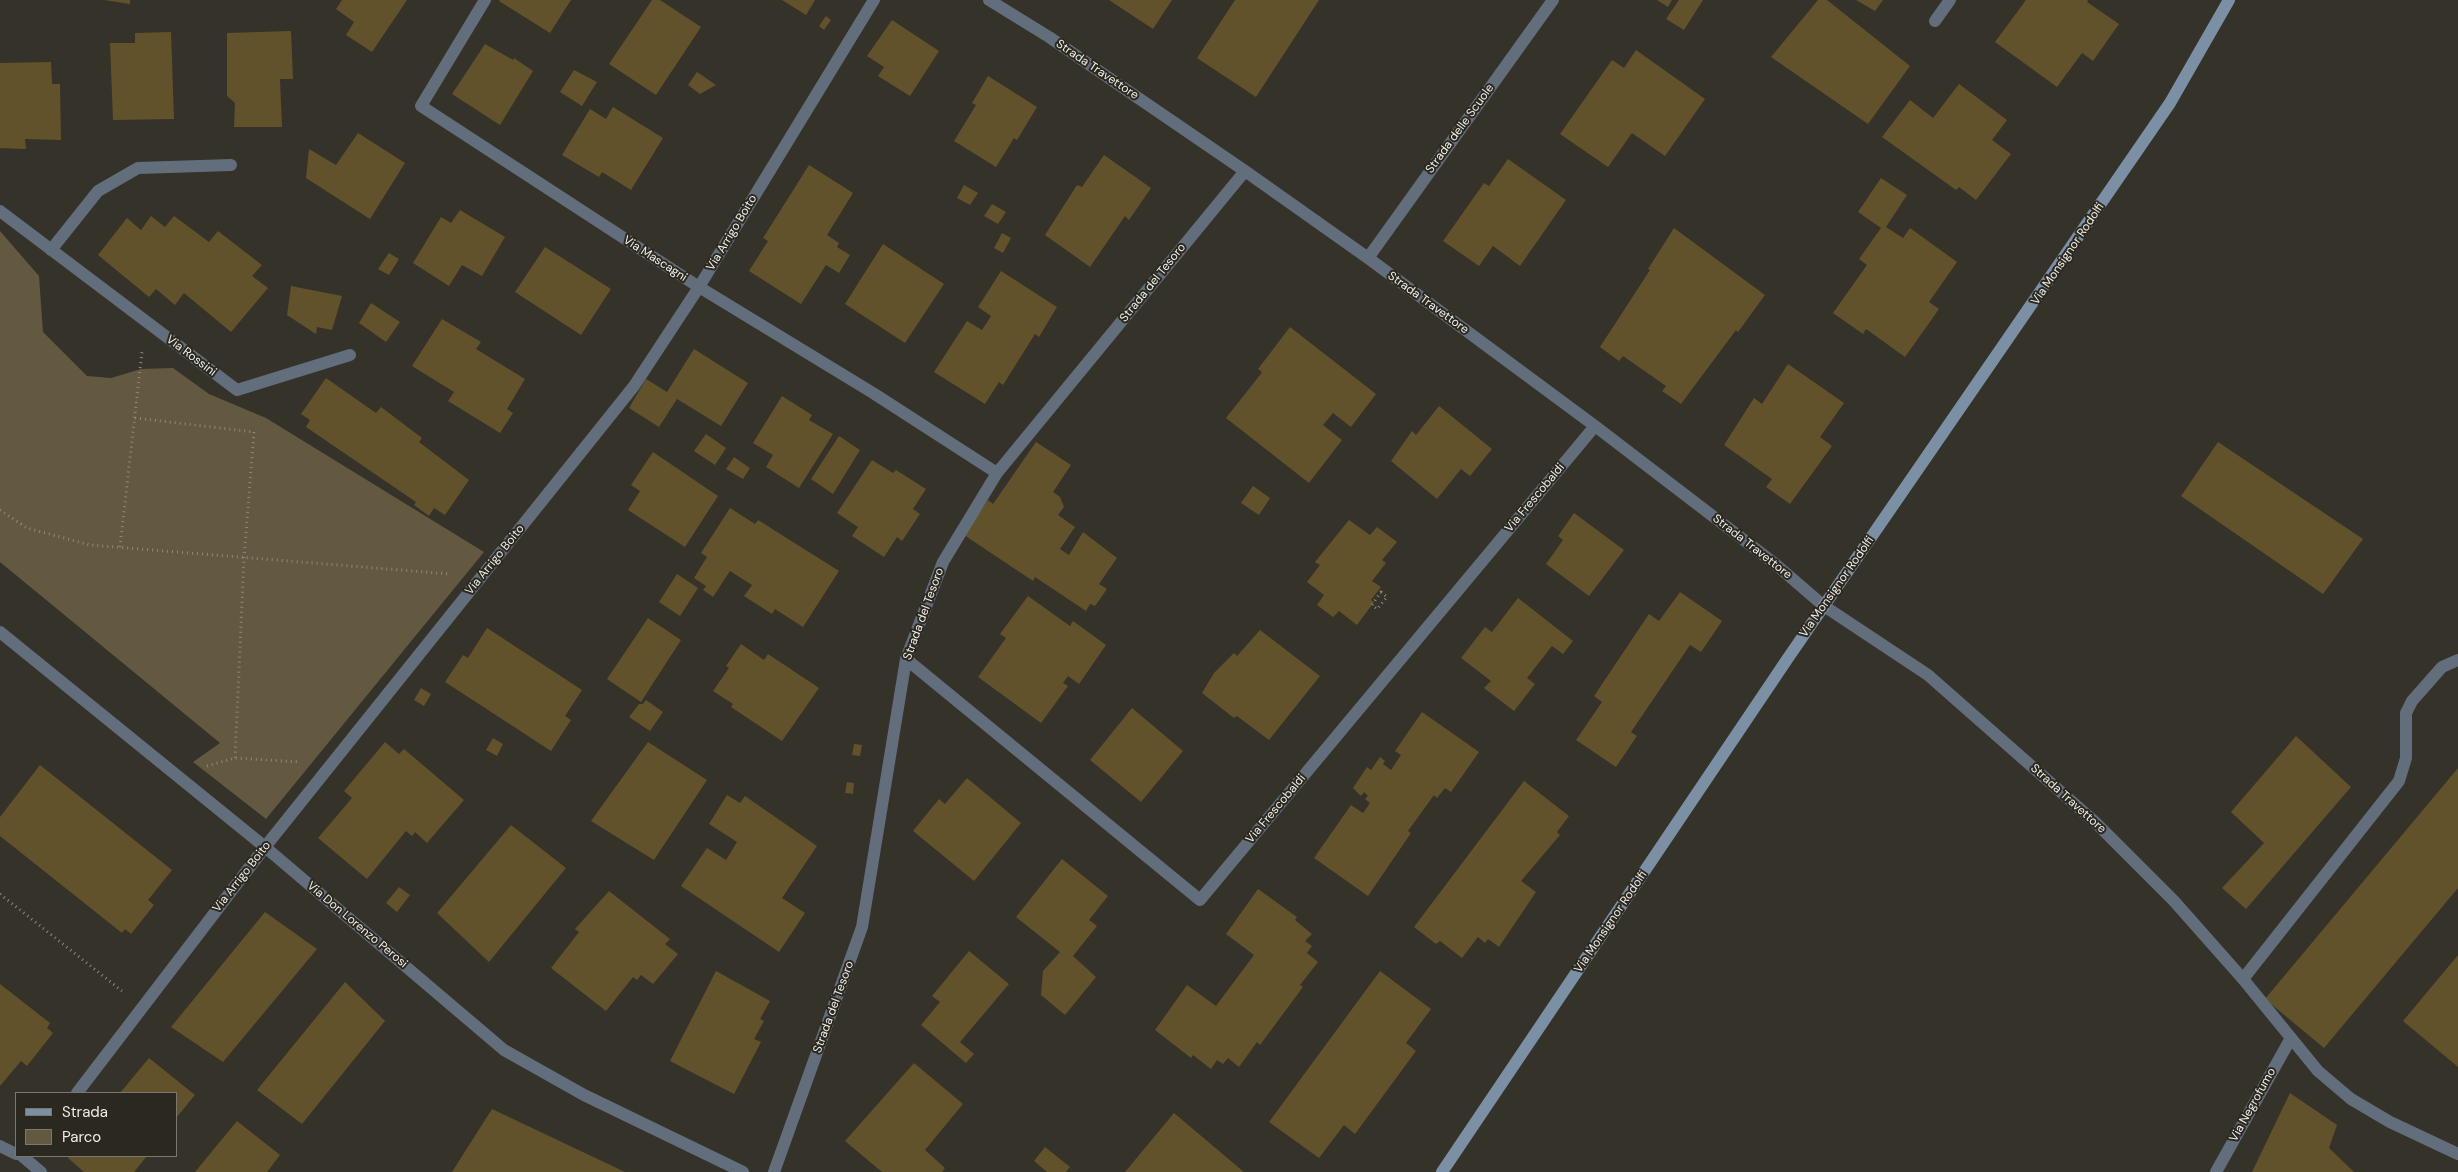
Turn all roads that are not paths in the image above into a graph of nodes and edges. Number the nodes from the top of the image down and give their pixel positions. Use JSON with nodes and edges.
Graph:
{"nodes":[{"id":1,"x":485,"y":0,"type":"edge"},
{"id":2,"x":874,"y":0,"type":"edge"},
{"id":3,"x":989,"y":0,"type":"edge"},
{"id":4,"x":1553,"y":0,"type":"edge"},
{"id":5,"x":1950,"y":0,"type":"edge"},
{"id":6,"x":2230,"y":0,"type":"edge"},
{"id":7,"x":1935,"y":21,"type":"dead end"},
{"id":8,"x":232,"y":165,"type":"dead end"},
{"id":9,"x":1245,"y":171,"type":"junction"},
{"id":10,"x":0,"y":211,"type":"edge"},
{"id":11,"x":51,"y":250,"type":"junction"},
{"id":12,"x":1368,"y":258,"type":"junction"},
{"id":13,"x":699,"y":287,"type":"junction"},
{"id":14,"x":350,"y":355,"type":"dead end"},
{"id":15,"x":1595,"y":426,"type":"junction"},
{"id":16,"x":997,"y":473,"type":"junction"},
{"id":17,"x":1824,"y":606,"type":"junction"},
{"id":18,"x":0,"y":632,"type":"edge"},
{"id":19,"x":906,"y":659,"type":"junction"},
{"id":20,"x":2458,"y":660,"type":"edge"},
{"id":21,"x":264,"y":847,"type":"junction"},
{"id":22,"x":2243,"y":979,"type":"junction"},
{"id":23,"x":2291,"y":1038,"type":"junction"},
{"id":24,"x":78,"y":1092,"type":"edge"},
{"id":25,"x":0,"y":1146,"type":"edge"},
{"id":26,"x":15,"y":1154,"type":"edge"},
{"id":27,"x":2458,"y":1154,"type":"edge"},
{"id":28,"x":23,"y":1157,"type":"edge"},
{"id":29,"x":40,"y":1172,"type":"edge"},
{"id":30,"x":743,"y":1172,"type":"edge"},
{"id":31,"x":774,"y":1172,"type":"edge"},
{"id":32,"x":1442,"y":1172,"type":"edge"},
{"id":33,"x":2216,"y":1172,"type":"edge"}],
"edges":[{"from":1,"to":13,"type":"street","name":"Via Mascagni"},
{"from":2,"to":13,"type":"street","name":"Via Arrigo Boito"},
{"from":3,"to":9,"type":"street","name":"Strada Travettore"},
{"from":4,"to":12,"type":"street","name":"Strada delle Scuole"},
{"from":5,"to":7,"type":"street"},
{"from":6,"to":17,"type":"street","name":"Via Monsignor Rodolfi"},
{"from":8,"to":11,"type":"street"},
{"from":9,"to":12,"type":"street","name":"Strada Travettore"},
{"from":9,"to":16,"type":"street","name":"Strada del Tesoro"},
{"from":10,"to":11,"type":"street","name":"Via Rossini"},
{"from":11,"to":14,"type":"street","name":"Via Rossini"},
{"from":12,"to":15,"type":"street","name":"Strada Travettore"},
{"from":13,"to":16,"type":"street","name":"Via Mascagni"},
{"from":13,"to":21,"type":"street","name":"Via Arrigo Boito"},
{"from":15,"to":17,"type":"street","name":"Strada Travettore"},
{"from":15,"to":19,"type":"street","name":"Via Frescobaldi"},
{"from":16,"to":19,"type":"street","name":"Strada del Tesoro"},
{"from":17,"to":22,"type":"street","name":"Strada Travettore"},
{"from":17,"to":32,"type":"street","name":"Via Monsignor Rodolfi"},
{"from":18,"to":21,"type":"street","name":"Via Don Lorenzo Perosi"},
{"from":19,"to":31,"type":"street","name":"Strada del Tesoro"},
{"from":20,"to":22,"type":"street"},
{"from":21,"to":24,"type":"street","name":"Via Arrigo Boito"},
{"from":21,"to":30,"type":"street","name":"Via Don Lorenzo Perosi"},
{"from":22,"to":23,"type":"street","name":"Strada Travettore"},
{"from":23,"to":27,"type":"street","name":"Strada Travettore"},
{"from":23,"to":33,"type":"street","name":"Via Negrofumo"},
{"from":25,"to":26,"type":"street"},
{"from":28,"to":29,"type":"street"}]}
